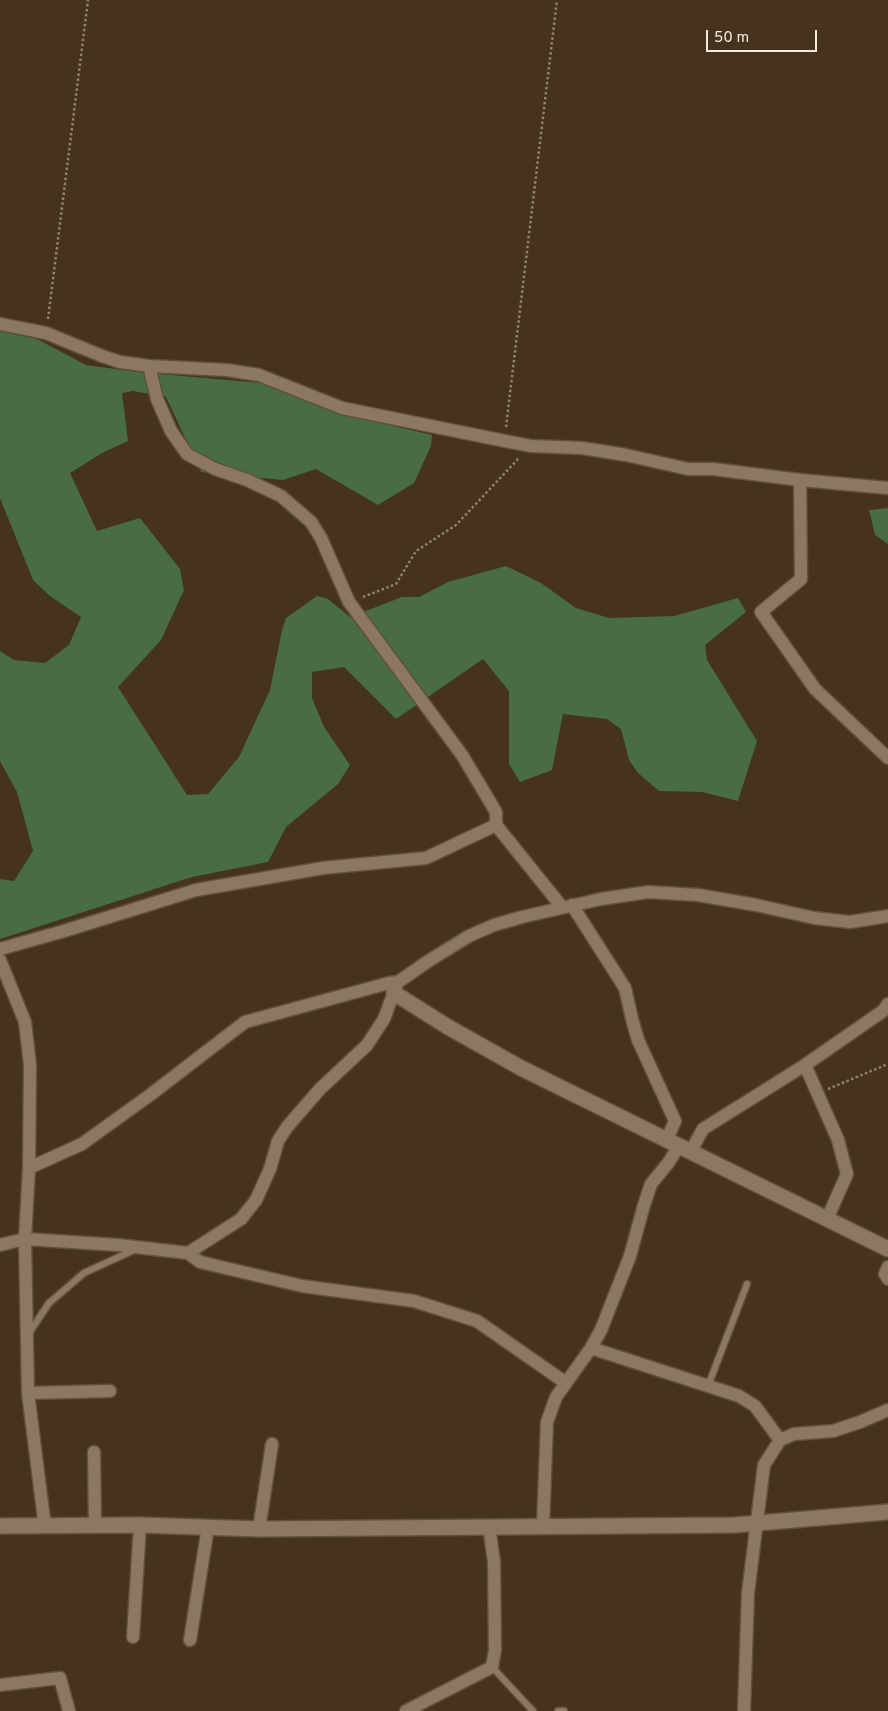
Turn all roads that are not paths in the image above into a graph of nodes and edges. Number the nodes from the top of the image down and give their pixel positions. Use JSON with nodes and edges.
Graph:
{"nodes":[{"id":1,"x":0,"y":324,"type":"edge"},
{"id":2,"x":149,"y":366,"type":"junction"},
{"id":3,"x":800,"y":480,"type":"junction"},
{"id":4,"x":888,"y":488,"type":"edge"},
{"id":5,"x":888,"y":758,"type":"edge"},
{"id":6,"x":496,"y":825,"type":"junction"},
{"id":7,"x":567,"y":906,"type":"junction"},
{"id":8,"x":888,"y":917,"type":"edge"},
{"id":9,"x":0,"y":949,"type":"edge"},
{"id":10,"x":0,"y":960,"type":"edge"},
{"id":11,"x":396,"y":987,"type":"junction"},
{"id":12,"x":888,"y":1004,"type":"edge"},
{"id":13,"x":805,"y":1066,"type":"junction"},
{"id":14,"x":679,"y":1145,"type":"junction"},
{"id":15,"x":29,"y":1168,"type":"junction"},
{"id":16,"x":828,"y":1219,"type":"junction"},
{"id":17,"x":25,"y":1239,"type":"junction"},
{"id":18,"x":0,"y":1245,"type":"edge"},
{"id":19,"x":138,"y":1248,"type":"junction"},
{"id":20,"x":888,"y":1249,"type":"edge"},
{"id":21,"x":188,"y":1253,"type":"junction"},
{"id":22,"x":888,"y":1267,"type":"edge"},
{"id":23,"x":888,"y":1279,"type":"edge"},
{"id":24,"x":747,"y":1284,"type":"dead end"},
{"id":25,"x":27,"y":1336,"type":"junction"},
{"id":26,"x":591,"y":1348,"type":"junction"},
{"id":27,"x":566,"y":1383,"type":"junction"},
{"id":28,"x":708,"y":1386,"type":"junction"},
{"id":29,"x":110,"y":1391,"type":"dead end"},
{"id":30,"x":28,"y":1392,"type":"junction"},
{"id":31,"x":888,"y":1410,"type":"edge"},
{"id":32,"x":780,"y":1440,"type":"junction"},
{"id":33,"x":272,"y":1444,"type":"dead end"},
{"id":34,"x":94,"y":1452,"type":"dead end"},
{"id":35,"x":888,"y":1512,"type":"edge"},
{"id":36,"x":756,"y":1523,"type":"junction"},
{"id":37,"x":95,"y":1525,"type":"junction"},
{"id":38,"x":140,"y":1525,"type":"junction"},
{"id":39,"x":0,"y":1526,"type":"edge"},
{"id":40,"x":489,"y":1526,"type":"junction"},
{"id":41,"x":543,"y":1526,"type":"junction"},
{"id":42,"x":45,"y":1527,"type":"junction"},
{"id":43,"x":208,"y":1527,"type":"junction"},
{"id":44,"x":259,"y":1529,"type":"junction"},
{"id":45,"x":133,"y":1637,"type":"dead end"},
{"id":46,"x":190,"y":1640,"type":"dead end"},
{"id":47,"x":492,"y":1667,"type":"junction"},
{"id":48,"x":0,"y":1685,"type":"edge"},
{"id":49,"x":69,"y":1711,"type":"edge"},
{"id":50,"x":406,"y":1711,"type":"edge"},
{"id":51,"x":533,"y":1711,"type":"edge"},
{"id":52,"x":558,"y":1711,"type":"edge"},
{"id":53,"x":564,"y":1711,"type":"edge"},
{"id":54,"x":744,"y":1711,"type":"edge"}],
"edges":[{"from":1,"to":2,"type":"street"},
{"from":2,"to":3,"type":"street"},
{"from":2,"to":6,"type":"street"},
{"from":3,"to":4,"type":"street"},
{"from":3,"to":5,"type":"street"},
{"from":6,"to":7,"type":"street"},
{"from":6,"to":9,"type":"street"},
{"from":7,"to":8,"type":"street"},
{"from":7,"to":11,"type":"street"},
{"from":7,"to":14,"type":"street"},
{"from":10,"to":15,"type":"street"},
{"from":11,"to":14,"type":"street"},
{"from":11,"to":15,"type":"street"},
{"from":11,"to":21,"type":"street"},
{"from":12,"to":13,"type":"street"},
{"from":13,"to":14,"type":"street"},
{"from":13,"to":16,"type":"street"},
{"from":14,"to":16,"type":"street"},
{"from":14,"to":26,"type":"street"},
{"from":15,"to":17,"type":"street"},
{"from":16,"to":20,"type":"street"},
{"from":17,"to":18,"type":"street"},
{"from":17,"to":19,"type":"street"},
{"from":17,"to":25,"type":"street"},
{"from":19,"to":21,"type":"street"},
{"from":19,"to":25,"type":"lane"},
{"from":21,"to":27,"type":"street"},
{"from":22,"to":23,"type":"street"},
{"from":24,"to":28,"type":"lane"},
{"from":25,"to":30,"type":"street"},
{"from":26,"to":27,"type":"street"},
{"from":26,"to":28,"type":"street"},
{"from":27,"to":41,"type":"street"},
{"from":28,"to":32,"type":"street"},
{"from":29,"to":30,"type":"street"},
{"from":30,"to":42,"type":"street"},
{"from":31,"to":32,"type":"street"},
{"from":32,"to":36,"type":"street"},
{"from":33,"to":44,"type":"street"},
{"from":34,"to":37,"type":"street"},
{"from":35,"to":36,"type":"street"},
{"from":36,"to":41,"type":"street"},
{"from":36,"to":54,"type":"street"},
{"from":37,"to":38,"type":"street"},
{"from":37,"to":42,"type":"street"},
{"from":38,"to":43,"type":"street"},
{"from":38,"to":45,"type":"street"},
{"from":39,"to":42,"type":"street"},
{"from":40,"to":41,"type":"street"},
{"from":40,"to":44,"type":"street"},
{"from":40,"to":47,"type":"street"},
{"from":43,"to":44,"type":"street"},
{"from":43,"to":46,"type":"street"},
{"from":47,"to":50,"type":"street"},
{"from":47,"to":51,"type":"lane"},
{"from":48,"to":49,"type":"street"},
{"from":52,"to":53,"type":"lane"}]}
